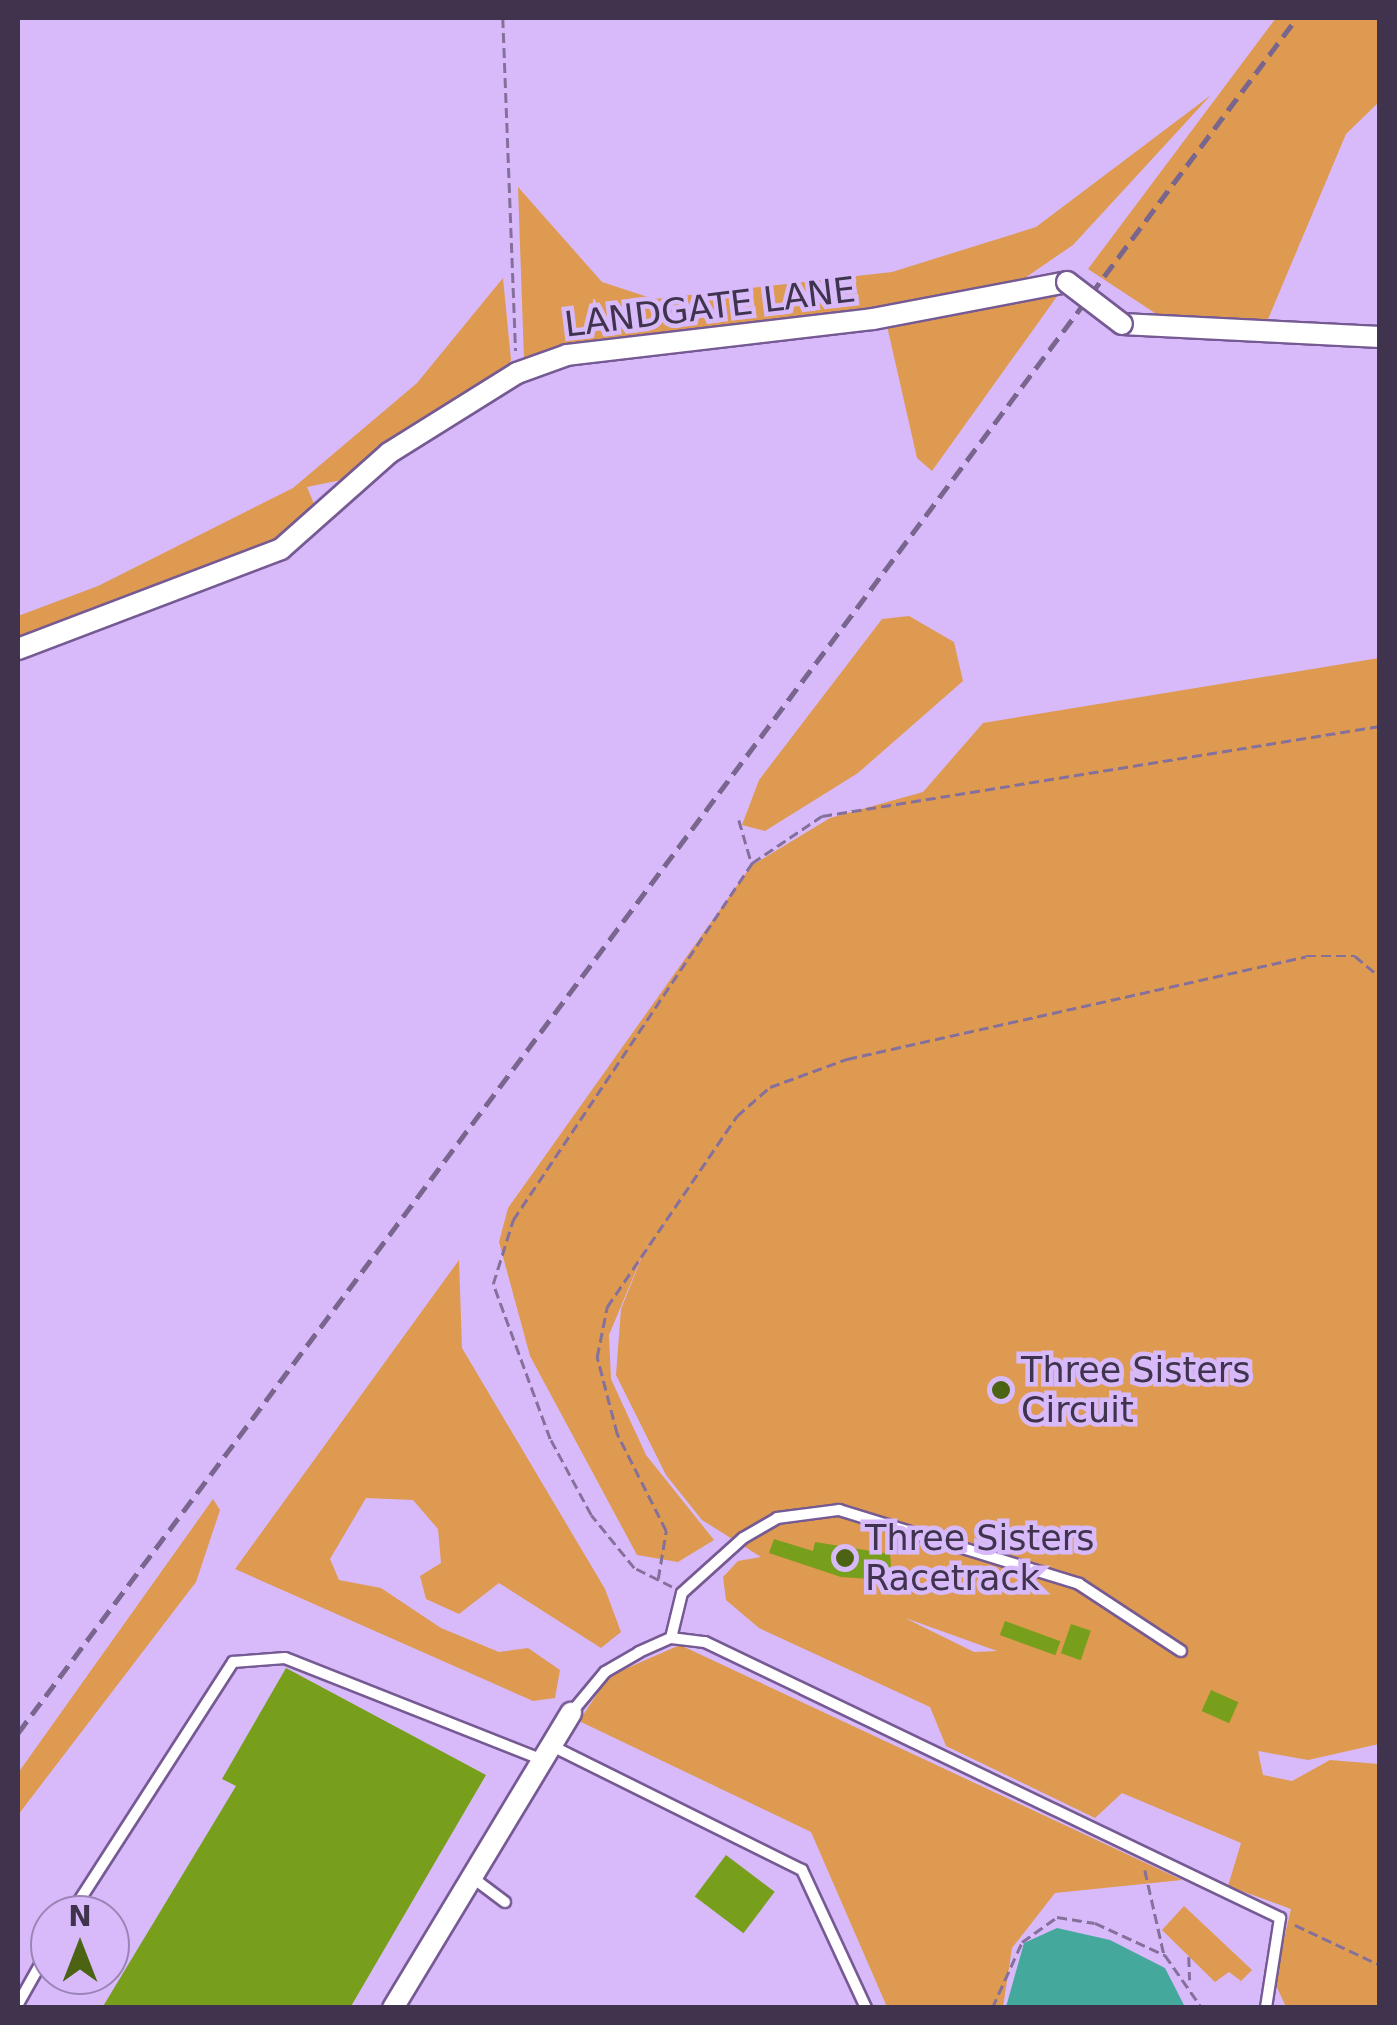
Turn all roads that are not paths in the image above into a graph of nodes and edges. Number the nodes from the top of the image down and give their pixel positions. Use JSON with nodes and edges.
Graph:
{"nodes":[{"id":1,"x":1380,"y":338,"type":"edge"},
{"id":2,"x":18,"y":649,"type":"edge"},
{"id":3,"x":671,"y":1638,"type":"junction"},
{"id":4,"x":1182,"y":1651,"type":"dead end"},
{"id":5,"x":570,"y":1713,"type":"joint"},
{"id":6,"x":547,"y":1753,"type":"junction"},
{"id":7,"x":472,"y":1877,"type":"junction"},
{"id":8,"x":83,"y":1895,"type":"edge"},
{"id":9,"x":505,"y":1902,"type":"dead end"},
{"id":10,"x":1266,"y":2007,"type":"edge"},
{"id":11,"x":393,"y":2008,"type":"edge"},
{"id":12,"x":866,"y":2008,"type":"edge"}],
"edges":[{"from":1,"to":2,"type":"street","name":"LANDGATE LANE","bridge":true},
{"from":3,"to":4,"type":"lane"},
{"from":3,"to":5,"type":"lane"},
{"from":3,"to":10,"type":"lane"},
{"from":5,"to":6,"type":"street"},
{"from":6,"to":7,"type":"street"},
{"from":6,"to":8,"type":"lane"},
{"from":6,"to":12,"type":"lane"},
{"from":7,"to":9,"type":"lane"},
{"from":7,"to":11,"type":"street"}]}
